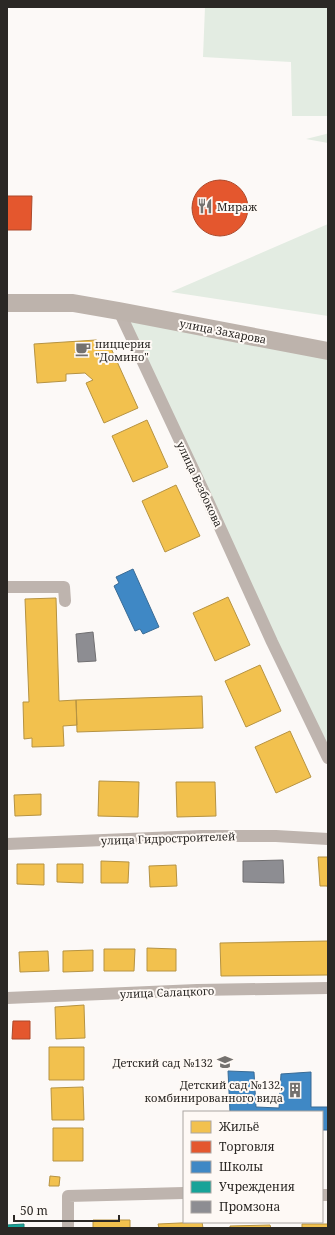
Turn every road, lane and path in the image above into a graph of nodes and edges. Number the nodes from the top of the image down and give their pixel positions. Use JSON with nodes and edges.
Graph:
{"nodes":[{"id":1,"x":7,"y":303,"type":"edge"},
{"id":2,"x":119,"y":311,"type":"junction"},
{"id":3,"x":328,"y":351,"type":"edge"},
{"id":4,"x":7,"y":587,"type":"edge"},
{"id":5,"x":65,"y":601,"type":"dead end"},
{"id":6,"x":328,"y":758,"type":"edge"},
{"id":7,"x":328,"y":840,"type":"edge"},
{"id":8,"x":7,"y":844,"type":"edge"},
{"id":9,"x":328,"y":988,"type":"edge"},
{"id":10,"x":7,"y":998,"type":"edge"},
{"id":11,"x":183,"y":1193,"type":"edge"},
{"id":12,"x":68,"y":1228,"type":"edge"}],
"edges":[{"from":1,"to":2,"type":"main road"},
{"from":2,"to":3,"type":"main road","name":"улица Захарова"},
{"from":2,"to":6,"type":"street","name":"улица Безбокова"},
{"from":4,"to":5,"type":"street"},
{"from":7,"to":8,"type":"street","name":"улица Гидростроителей"},
{"from":9,"to":10,"type":"street","name":"улица Салацкого"},
{"from":11,"to":12,"type":"street"}]}
